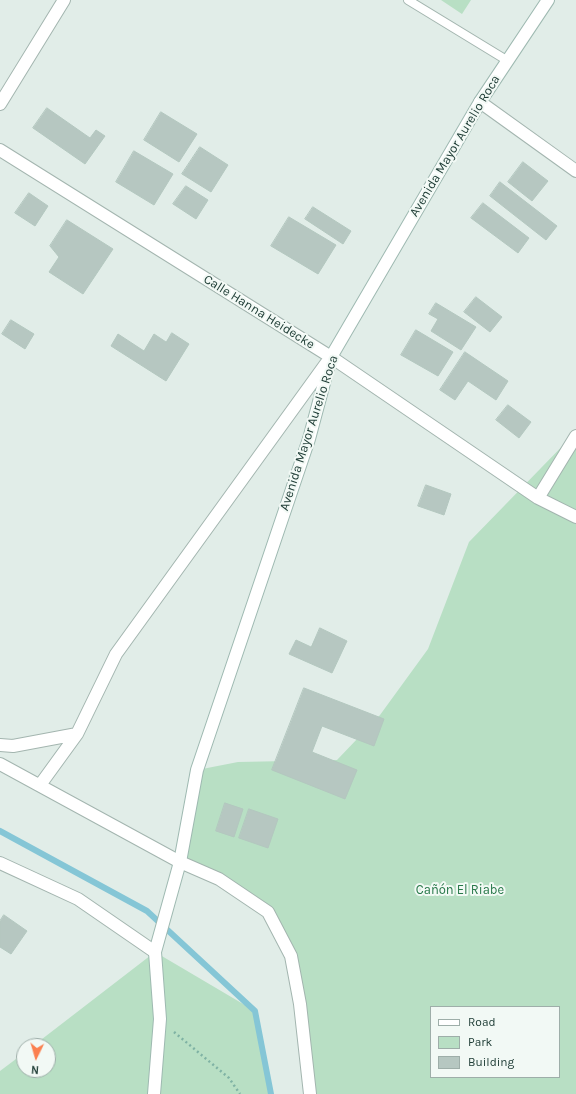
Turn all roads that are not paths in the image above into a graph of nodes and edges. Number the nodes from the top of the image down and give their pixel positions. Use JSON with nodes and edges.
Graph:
{"nodes":[{"id":1,"x":64,"y":0,"type":"edge"},
{"id":2,"x":408,"y":0,"type":"edge"},
{"id":3,"x":548,"y":0,"type":"edge"},
{"id":4,"x":508,"y":61,"type":"junction"},
{"id":5,"x":480,"y":102,"type":"junction"},
{"id":6,"x":0,"y":104,"type":"edge"},
{"id":7,"x":0,"y":150,"type":"edge"},
{"id":8,"x":576,"y":171,"type":"edge"},
{"id":9,"x":331,"y":357,"type":"junction"},
{"id":10,"x":576,"y":436,"type":"edge"},
{"id":11,"x":538,"y":498,"type":"junction"},
{"id":12,"x":576,"y":517,"type":"edge"},
{"id":13,"x":77,"y":734,"type":"junction"},
{"id":14,"x":0,"y":745,"type":"edge"},
{"id":15,"x":0,"y":764,"type":"edge"},
{"id":16,"x":40,"y":785,"type":"junction"},
{"id":17,"x":180,"y":862,"type":"junction"},
{"id":18,"x":0,"y":863,"type":"edge"},
{"id":19,"x":155,"y":952,"type":"junction"},
{"id":20,"x":154,"y":1094,"type":"edge"},
{"id":21,"x":310,"y":1094,"type":"edge"}],
"edges":[{"from":1,"to":6,"type":"street"},
{"from":2,"to":4,"type":"lane"},
{"from":3,"to":4,"type":"street","name":"Avenida Mayor Aurelio Roca"},
{"from":4,"to":5,"type":"street","name":"Avenida Mayor Aurelio Roca"},
{"from":5,"to":8,"type":"street"},
{"from":5,"to":9,"type":"street","name":"Avenida Mayor Aurelio Roca"},
{"from":7,"to":9,"type":"street","name":"Calle Hanna Heidecke"},
{"from":9,"to":11,"type":"street","name":"Calle Hanna Heidecke"},
{"from":9,"to":13,"type":"street"},
{"from":9,"to":17,"type":"street","name":"Avenida Mayor Aurelio Roca"},
{"from":10,"to":11,"type":"street"},
{"from":11,"to":12,"type":"street","name":"Calle Hanna Heidecke"},
{"from":13,"to":14,"type":"street"},
{"from":13,"to":16,"type":"street"},
{"from":15,"to":16,"type":"street"},
{"from":16,"to":17,"type":"street"},
{"from":17,"to":19,"type":"street","name":"Avenida Mayor Aurelio Roca"},
{"from":17,"to":21,"type":"street"},
{"from":18,"to":19,"type":"street"},
{"from":19,"to":20,"type":"street"}]}
